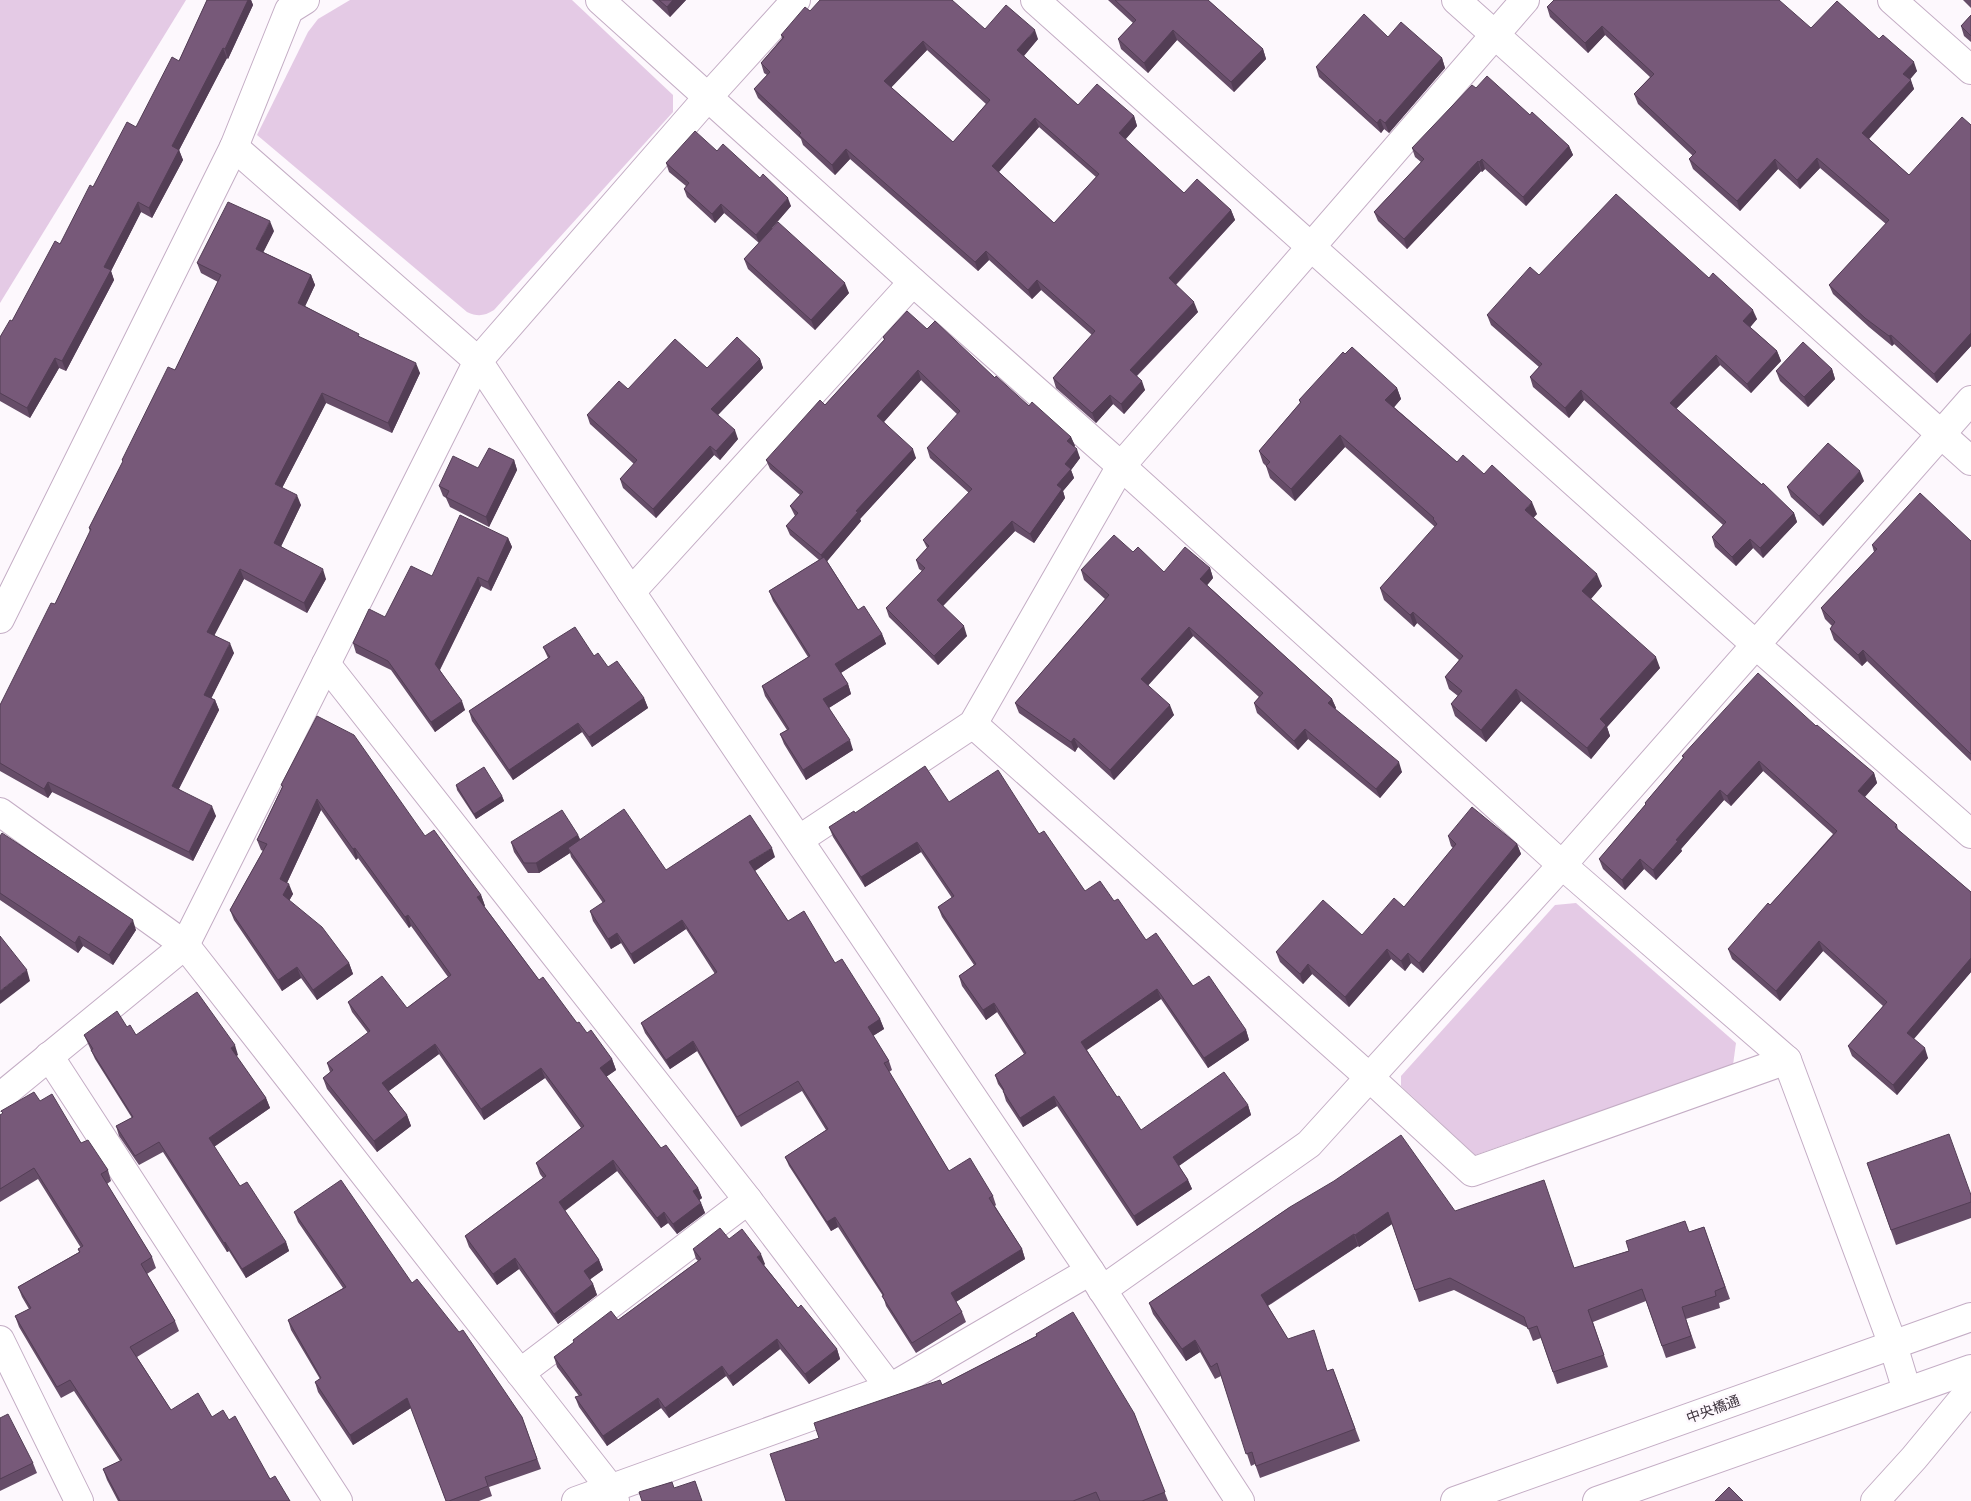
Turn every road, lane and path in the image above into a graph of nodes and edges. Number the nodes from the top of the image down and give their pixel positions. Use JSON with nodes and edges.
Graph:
{"nodes":[{"id":1,"x":305,"y":0,"type":"edge"},
{"id":2,"x":600,"y":0,"type":"edge"},
{"id":3,"x":796,"y":0,"type":"edge"},
{"id":4,"x":1035,"y":0,"type":"edge"},
{"id":5,"x":1456,"y":0,"type":"edge"},
{"id":6,"x":1525,"y":0,"type":"edge"},
{"id":7,"x":1892,"y":0,"type":"edge"},
{"id":8,"x":1495,"y":34,"type":"junction"},
{"id":9,"x":1971,"y":70,"type":"edge"},
{"id":10,"x":708,"y":97,"type":"junction"},
{"id":11,"x":234,"y":147,"type":"junction"},
{"id":12,"x":1311,"y":247,"type":"junction"},
{"id":13,"x":913,"y":282,"type":"junction"},
{"id":14,"x":478,"y":361,"type":"junction"},
{"id":15,"x":1971,"y":400,"type":"edge"},
{"id":16,"x":1942,"y":435,"type":"junction"},
{"id":17,"x":1971,"y":460,"type":"edge"},
{"id":18,"x":1121,"y":466,"type":"junction"},
{"id":19,"x":631,"y":592,"type":"junction"},
{"id":20,"x":0,"y":619,"type":"edge"},
{"id":21,"x":1756,"y":645,"type":"junction"},
{"id":22,"x":326,"y":664,"type":"junction"},
{"id":23,"x":974,"y":724,"type":"junction"},
{"id":24,"x":0,"y":812,"type":"edge"},
{"id":25,"x":1971,"y":834,"type":"edge"},
{"id":26,"x":800,"y":839,"type":"junction"},
{"id":27,"x":1562,"y":864,"type":"junction"},
{"id":28,"x":185,"y":945,"type":"junction"},
{"id":29,"x":49,"y":1056,"type":"junction"},
{"id":30,"x":1787,"y":1060,"type":"junction"},
{"id":31,"x":1370,"y":1078,"type":"junction"},
{"id":32,"x":0,"y":1097,"type":"edge"},
{"id":33,"x":748,"y":1200,"type":"junction"},
{"id":34,"x":1096,"y":1280,"type":"junction"},
{"id":35,"x":1971,"y":1317,"type":"edge"},
{"id":36,"x":0,"y":1340,"type":"edge"},
{"id":37,"x":1893,"y":1345,"type":"junction"},
{"id":38,"x":1971,"y":1369,"type":"edge"},
{"id":39,"x":520,"y":1373,"type":"junction"},
{"id":40,"x":890,"y":1388,"type":"junction"},
{"id":41,"x":1971,"y":1389,"type":"edge"},
{"id":42,"x":1907,"y":1391,"type":"junction"},
{"id":43,"x":613,"y":1495,"type":"edge"},
{"id":44,"x":1880,"y":1500,"type":"edge"},
{"id":45,"x":79,"y":1501,"type":"edge"},
{"id":46,"x":338,"y":1501,"type":"edge"},
{"id":47,"x":576,"y":1501,"type":"edge"},
{"id":48,"x":1240,"y":1501,"type":"edge"},
{"id":49,"x":1456,"y":1501,"type":"edge"},
{"id":50,"x":1598,"y":1501,"type":"edge"}],
"edges":[{"from":1,"to":11,"type":"street"},
{"from":2,"to":10,"type":"street"},
{"from":3,"to":10,"type":"street"},
{"from":4,"to":12,"type":"street"},
{"from":5,"to":8,"type":"street"},
{"from":6,"to":8,"type":"street"},
{"from":7,"to":9,"type":"street"},
{"from":8,"to":12,"type":"street"},
{"from":8,"to":16,"type":"street"},
{"from":10,"to":13,"type":"street"},
{"from":10,"to":14,"type":"street"},
{"from":11,"to":14,"type":"street"},
{"from":11,"to":20,"type":"street"},
{"from":12,"to":18,"type":"street"},
{"from":12,"to":21,"type":"street"},
{"from":13,"to":18,"type":"street"},
{"from":13,"to":19,"type":"street"},
{"from":14,"to":19,"type":"street"},
{"from":14,"to":22,"type":"street"},
{"from":15,"to":16,"type":"street"},
{"from":16,"to":17,"type":"street"},
{"from":16,"to":21,"type":"street"},
{"from":18,"to":23,"type":"street"},
{"from":18,"to":27,"type":"street"},
{"from":19,"to":26,"type":"street"},
{"from":21,"to":25,"type":"street"},
{"from":21,"to":27,"type":"street"},
{"from":22,"to":28,"type":"street"},
{"from":22,"to":33,"type":"street"},
{"from":23,"to":26,"type":"street"},
{"from":23,"to":31,"type":"street"},
{"from":24,"to":28,"type":"street"},
{"from":26,"to":34,"type":"street"},
{"from":27,"to":30,"type":"street"},
{"from":27,"to":31,"type":"street"},
{"from":28,"to":29,"type":"street"},
{"from":28,"to":39,"type":"street"},
{"from":29,"to":32,"type":"street"},
{"from":29,"to":46,"type":"street"},
{"from":30,"to":31,"type":"street"},
{"from":30,"to":37,"type":"street"},
{"from":31,"to":34,"type":"street"},
{"from":33,"to":39,"type":"street"},
{"from":33,"to":40,"type":"street"},
{"from":34,"to":40,"type":"street"},
{"from":34,"to":48,"type":"street"},
{"from":35,"to":37,"type":"street","name":"中央橋通"},
{"from":36,"to":45,"type":"street"},
{"from":37,"to":42,"type":"street"},
{"from":37,"to":49,"type":"street","name":"中央橋通"},
{"from":38,"to":42,"type":"street"},
{"from":39,"to":43,"type":"street"},
{"from":40,"to":43,"type":"street"},
{"from":41,"to":44,"type":"street"},
{"from":42,"to":50,"type":"street"},
{"from":43,"to":47,"type":"street"}]}
